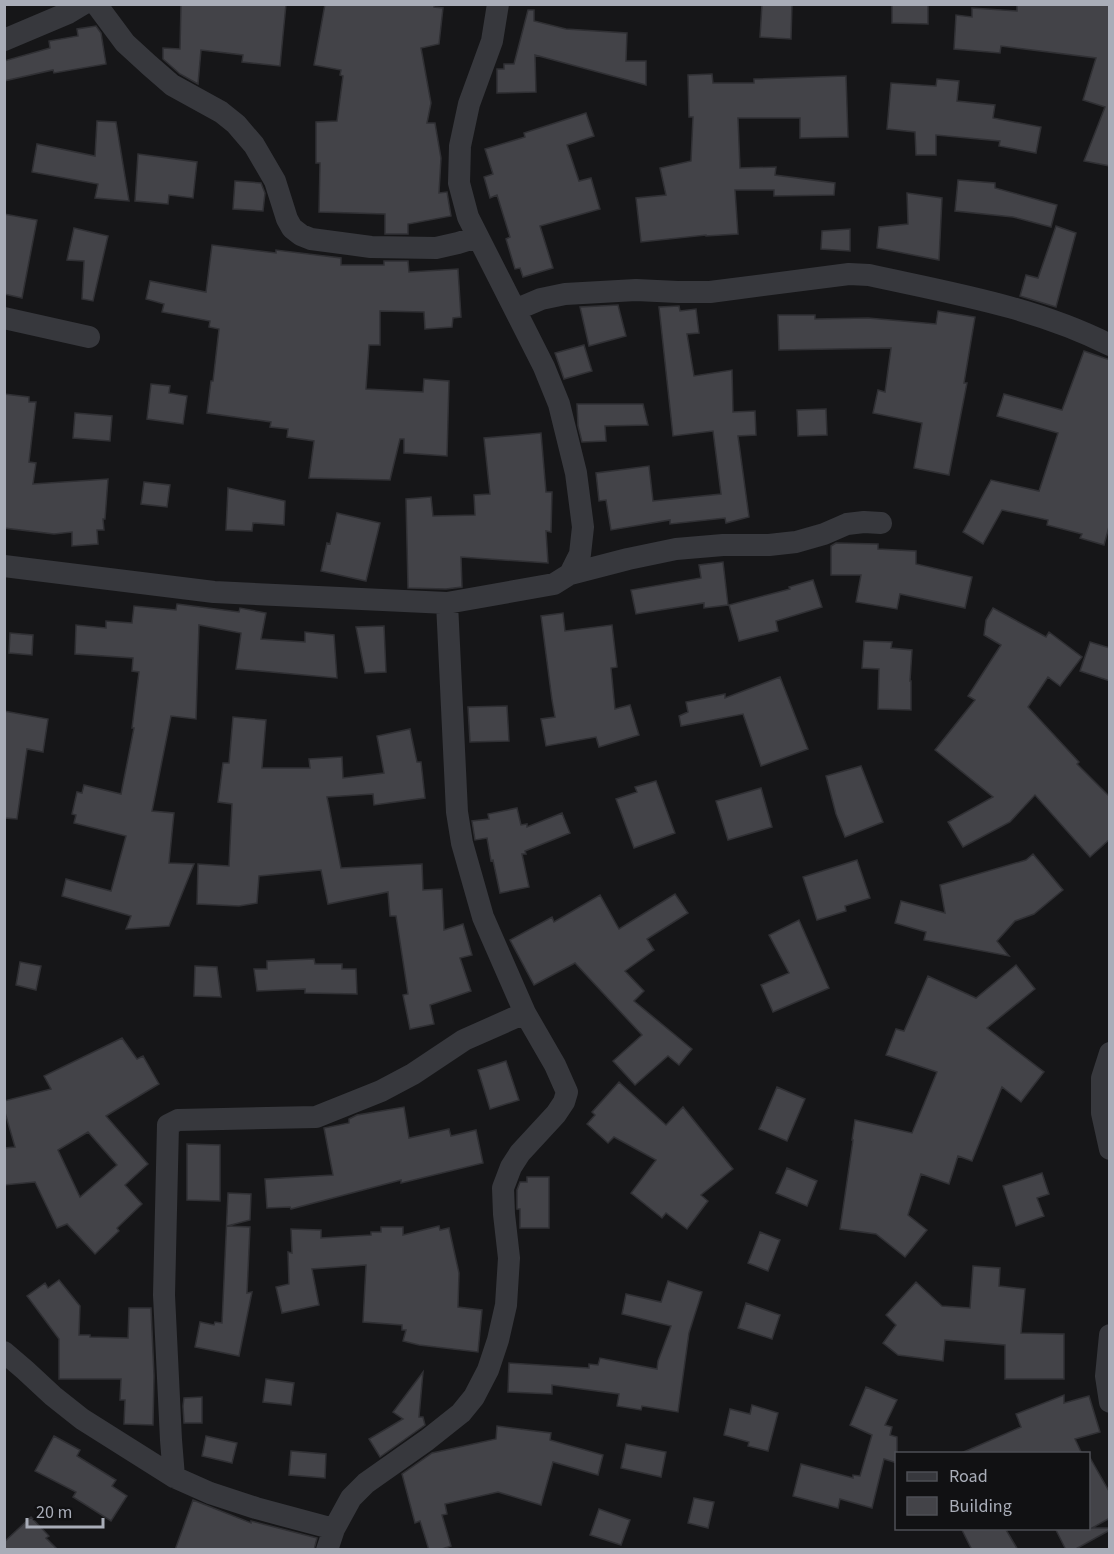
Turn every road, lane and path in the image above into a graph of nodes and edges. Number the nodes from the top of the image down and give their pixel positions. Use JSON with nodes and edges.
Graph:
{"nodes":[{"id":1,"x":83,"y":4,"type":"edge"},
{"id":2,"x":96,"y":4,"type":"edge"},
{"id":3,"x":498,"y":4,"type":"edge"},
{"id":4,"x":4,"y":40,"type":"edge"},
{"id":5,"x":477,"y":237,"type":"junction"},
{"id":6,"x":515,"y":310,"type":"junction"},
{"id":7,"x":4,"y":318,"type":"edge"},
{"id":8,"x":89,"y":337,"type":"dead end"},
{"id":9,"x":1110,"y":345,"type":"edge"},
{"id":10,"x":880,"y":523,"type":"dead end"},
{"id":11,"x":4,"y":566,"type":"edge"},
{"id":12,"x":570,"y":574,"type":"junction"},
{"id":13,"x":447,"y":603,"type":"junction"},
{"id":14,"x":525,"y":1013,"type":"junction"},
{"id":15,"x":1110,"y":1053,"type":"edge"},
{"id":16,"x":1110,"y":1149,"type":"edge"},
{"id":17,"x":1110,"y":1335,"type":"edge"},
{"id":18,"x":4,"y":1352,"type":"edge"},
{"id":19,"x":1110,"y":1402,"type":"edge"},
{"id":20,"x":174,"y":1477,"type":"junction"},
{"id":21,"x":330,"y":1539,"type":"edge"}],
"edges":[{"from":1,"to":4,"type":"street"},
{"from":2,"to":5,"type":"street"},
{"from":3,"to":5,"type":"street"},
{"from":5,"to":6,"type":"street"},
{"from":6,"to":9,"type":"street"},
{"from":6,"to":12,"type":"street"},
{"from":7,"to":8,"type":"street"},
{"from":10,"to":12,"type":"street"},
{"from":11,"to":13,"type":"street"},
{"from":12,"to":13,"type":"street"},
{"from":13,"to":14,"type":"street"},
{"from":14,"to":20,"type":"street"},
{"from":14,"to":21,"type":"street"},
{"from":15,"to":16,"type":"street"},
{"from":17,"to":19,"type":"street"},
{"from":18,"to":20,"type":"street"},
{"from":20,"to":21,"type":"street"}]}
